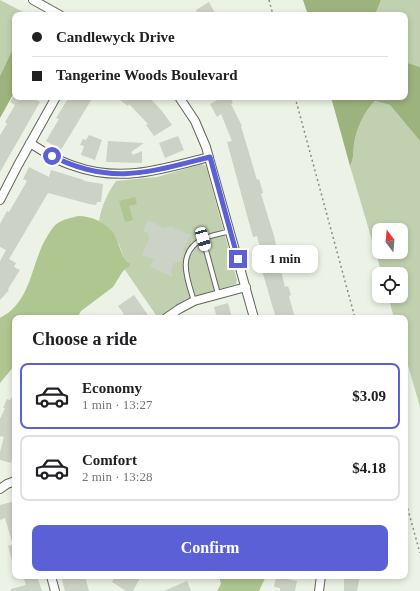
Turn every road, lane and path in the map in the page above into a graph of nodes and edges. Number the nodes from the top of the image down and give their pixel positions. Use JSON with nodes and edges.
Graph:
{"nodes":[{"id":1,"x":33,"y":0,"type":"edge"},
{"id":2,"x":269,"y":0,"type":"edge"},
{"id":3,"x":55,"y":12,"type":"edge"},
{"id":4,"x":272,"y":12,"type":"edge"},
{"id":5,"x":54,"y":100,"type":"edge"},
{"id":6,"x":181,"y":100,"type":"edge"},
{"id":7,"x":296,"y":100,"type":"edge"},
{"id":8,"x":30,"y":144,"type":"junction"},
{"id":9,"x":210,"y":157,"type":"junction"},
{"id":10,"x":0,"y":200,"type":"edge"},
{"id":11,"x":230,"y":231,"type":"junction"},
{"id":12,"x":203,"y":239,"type":"junction"},
{"id":13,"x":246,"y":287,"type":"junction"},
{"id":14,"x":218,"y":294,"type":"junction"},
{"id":15,"x":194,"y":301,"type":"junction"},
{"id":16,"x":170,"y":315,"type":"edge"},
{"id":17,"x":253,"y":315,"type":"edge"},
{"id":18,"x":355,"y":315,"type":"edge"},
{"id":19,"x":12,"y":482,"type":"edge"},
{"id":20,"x":0,"y":489,"type":"edge"},
{"id":21,"x":408,"y":510,"type":"edge"},
{"id":22,"x":420,"y":553,"type":"edge"},
{"id":23,"x":52,"y":579,"type":"edge"},
{"id":24,"x":321,"y":579,"type":"edge"},
{"id":25,"x":55,"y":591,"type":"edge"},
{"id":26,"x":319,"y":591,"type":"edge"}],
"edges":[{"from":1,"to":3,"type":"street"},
{"from":2,"to":4,"type":"path"},
{"from":5,"to":8,"type":"street"},
{"from":6,"to":9,"type":"street"},
{"from":7,"to":18,"type":"path"},
{"from":8,"to":9,"type":"street"},
{"from":8,"to":10,"type":"street"},
{"from":9,"to":11,"type":"street"},
{"from":11,"to":12,"type":"lane"},
{"from":11,"to":13,"type":"street"},
{"from":12,"to":14,"type":"lane"},
{"from":12,"to":15,"type":"lane"},
{"from":13,"to":14,"type":"street"},
{"from":13,"to":17,"type":"street"},
{"from":14,"to":15,"type":"street"},
{"from":15,"to":16,"type":"street"},
{"from":19,"to":20,"type":"street"},
{"from":21,"to":22,"type":"path"},
{"from":23,"to":25,"type":"street"},
{"from":24,"to":26,"type":"street"}]}
